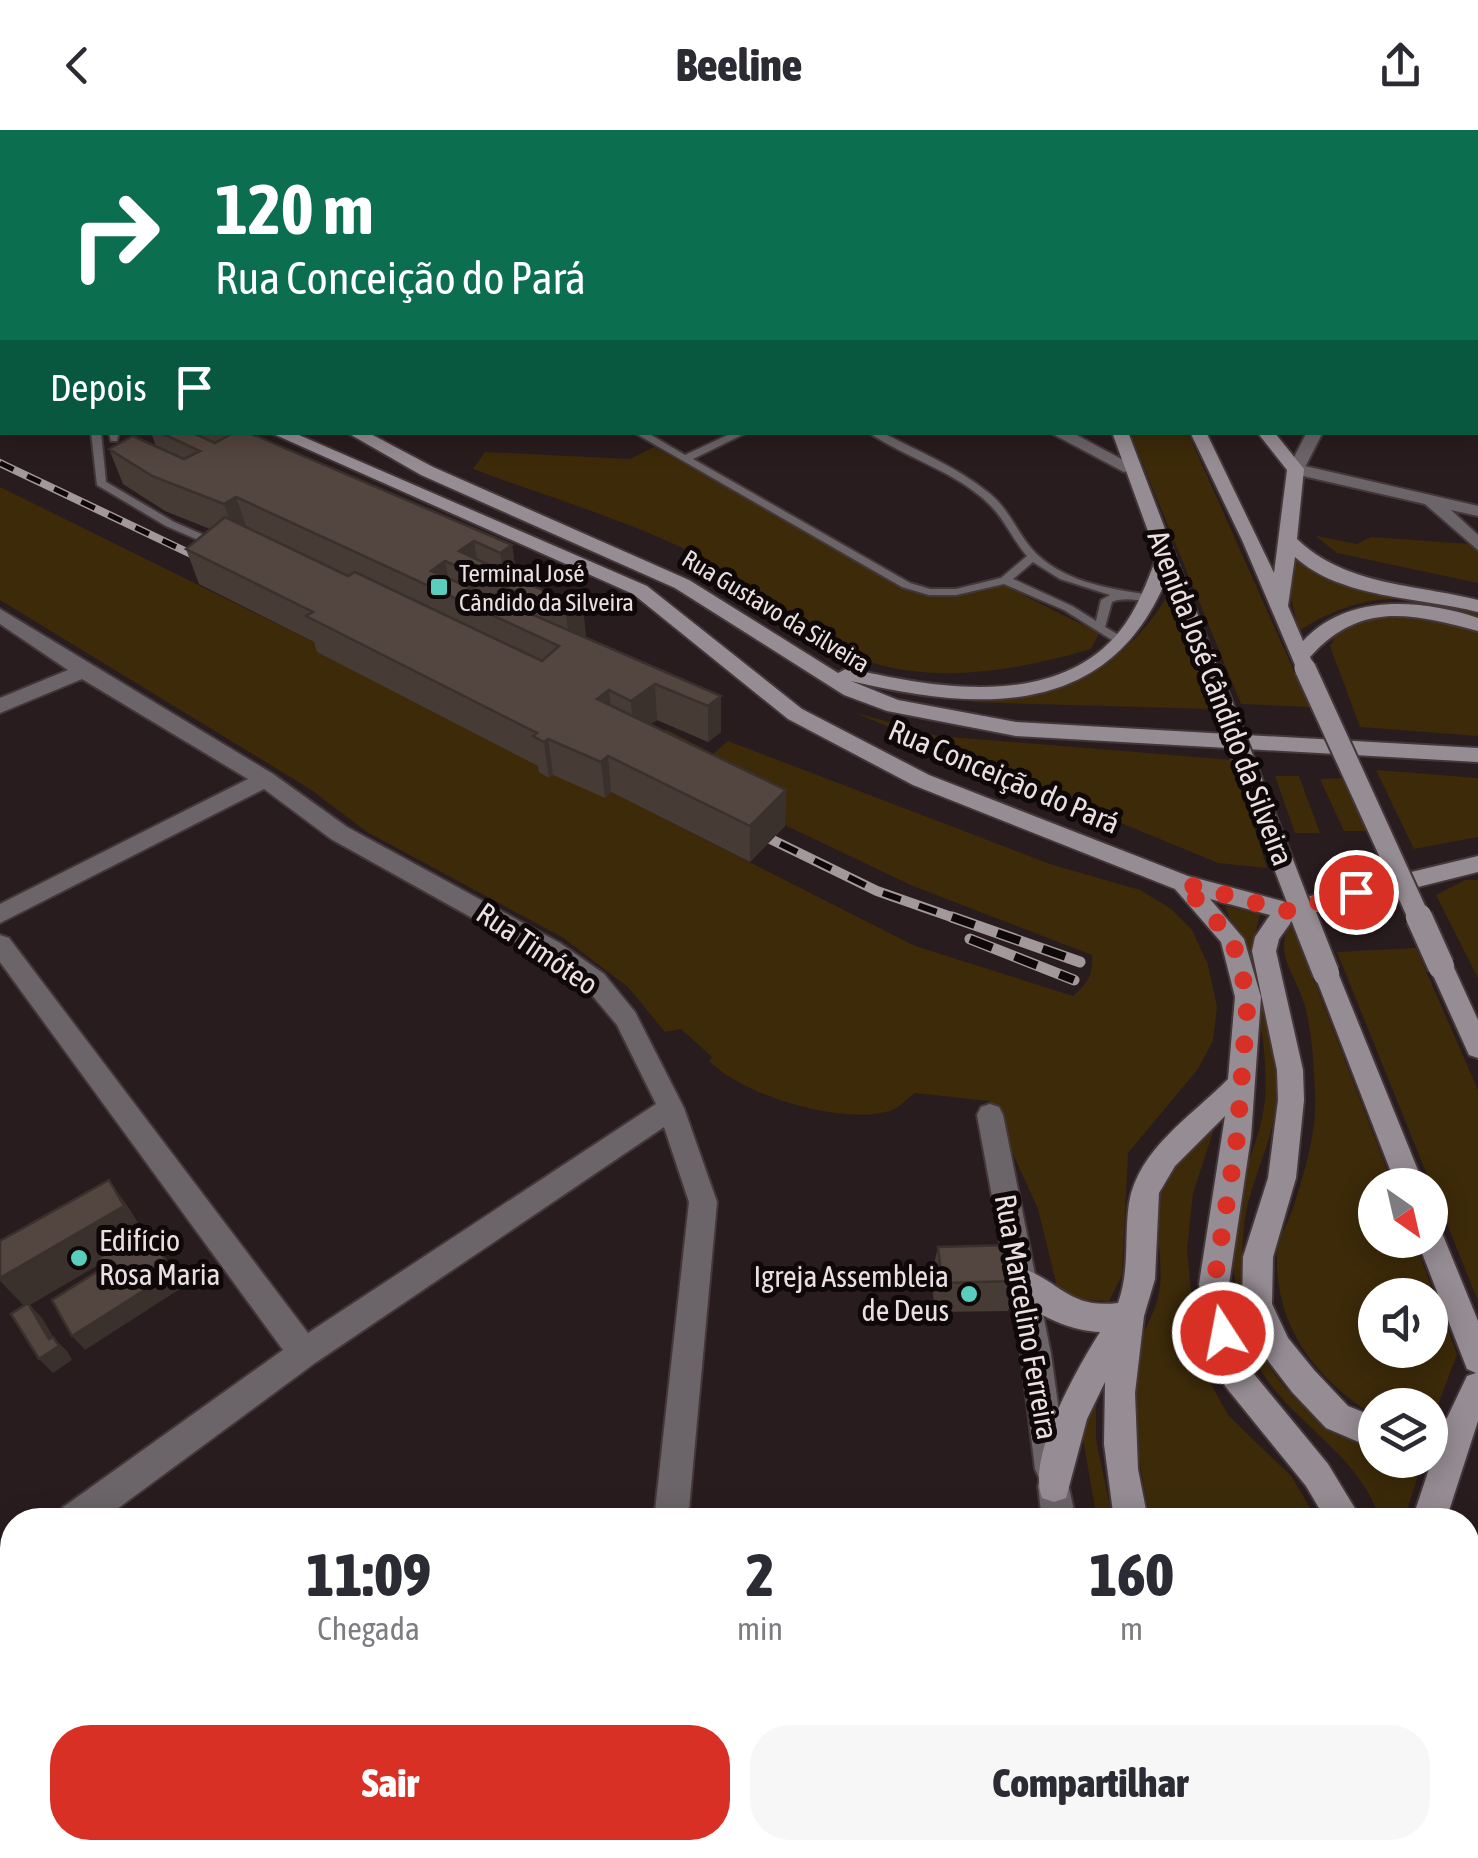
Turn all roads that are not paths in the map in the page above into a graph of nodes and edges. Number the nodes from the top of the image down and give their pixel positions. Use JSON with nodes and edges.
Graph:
{"nodes":[{"id":1,"x":96,"y":435,"type":"edge"},
{"id":2,"x":284,"y":435,"type":"edge"},
{"id":3,"x":360,"y":435,"type":"edge"},
{"id":4,"x":643,"y":435,"type":"edge"},
{"id":5,"x":737,"y":435,"type":"edge"},
{"id":6,"x":879,"y":435,"type":"edge"},
{"id":7,"x":1063,"y":435,"type":"edge"},
{"id":8,"x":1121,"y":435,"type":"edge"},
{"id":9,"x":1199,"y":435,"type":"edge"},
{"id":10,"x":1267,"y":435,"type":"edge"},
{"id":11,"x":1314,"y":435,"type":"edge"},
{"id":12,"x":686,"y":459,"type":"junction"},
{"id":13,"x":1130,"y":468,"type":"junction"},
{"id":14,"x":1296,"y":470,"type":"junction"},
{"id":15,"x":1430,"y":500,"type":"junction"},
{"id":16,"x":1478,"y":511,"type":"edge"},
{"id":17,"x":1288,"y":541,"type":"junction"},
{"id":18,"x":1478,"y":544,"type":"edge"},
{"id":19,"x":232,"y":550,"type":"edge"},
{"id":20,"x":1034,"y":556,"type":"junction"},
{"id":21,"x":1166,"y":556,"type":"junction"},
{"id":22,"x":1005,"y":580,"type":"junction"},
{"id":23,"x":1120,"y":595,"type":"junction"},
{"id":24,"x":1150,"y":598,"type":"junction"},
{"id":25,"x":1478,"y":606,"type":"edge"},
{"id":26,"x":1280,"y":609,"type":"junction"},
{"id":27,"x":0,"y":615,"type":"edge"},
{"id":28,"x":1478,"y":625,"type":"edge"},
{"id":29,"x":1100,"y":626,"type":"junction"},
{"id":30,"x":1120,"y":641,"type":"junction"},
{"id":31,"x":799,"y":660,"type":"junction"},
{"id":32,"x":1303,"y":662,"type":"junction"},
{"id":33,"x":83,"y":670,"type":"junction"},
{"id":34,"x":0,"y":706,"type":"edge"},
{"id":35,"x":1478,"y":752,"type":"edge"},
{"id":36,"x":265,"y":779,"type":"junction"},
{"id":37,"x":1478,"y":864,"type":"edge"},
{"id":38,"x":1182,"y":883,"type":"junction"},
{"id":39,"x":1286,"y":911,"type":"junction"},
{"id":40,"x":0,"y":914,"type":"edge"},
{"id":41,"x":0,"y":944,"type":"edge"},
{"id":42,"x":1478,"y":1048,"type":"edge"},
{"id":43,"x":1243,"y":1081,"type":"junction"},
{"id":44,"x":671,"y":1108,"type":"junction"},
{"id":45,"x":990,"y":1115,"type":"dead end"},
{"id":46,"x":1403,"y":1168,"type":"edge"},
{"id":47,"x":1438,"y":1258,"type":"edge"},
{"id":48,"x":1022,"y":1281,"type":"junction"},
{"id":49,"x":1129,"y":1315,"type":"junction"},
{"id":50,"x":304,"y":1353,"type":"junction"},
{"id":51,"x":1478,"y":1359,"type":"edge"},
{"id":52,"x":1478,"y":1386,"type":"edge"},
{"id":53,"x":1358,"y":1426,"type":"edge"},
{"id":54,"x":1448,"y":1428,"type":"edge"},
{"id":55,"x":1436,"y":1478,"type":"edge"},
{"id":56,"x":1054,"y":1486,"type":"junction"},
{"id":57,"x":91,"y":1508,"type":"edge"},
{"id":58,"x":672,"y":1508,"type":"edge"},
{"id":59,"x":1057,"y":1508,"type":"edge"},
{"id":60,"x":1128,"y":1508,"type":"edge"},
{"id":61,"x":1338,"y":1508,"type":"edge"},
{"id":62,"x":1431,"y":1508,"type":"edge"}],
"edges":[{"from":1,"to":19,"type":"lane"},
{"from":2,"to":38,"type":"main road","name":"Rua Conceição do Pará"},
{"from":3,"to":31,"type":"main road","name":"Rua Gustavo da Silveira"},
{"from":4,"to":12,"type":"lane"},
{"from":5,"to":12,"type":"lane"},
{"from":6,"to":20,"type":"lane"},
{"from":7,"to":13,"type":"street"},
{"from":8,"to":13,"type":"main road","name":"Avenida José Cândido da Silveira"},
{"from":9,"to":26,"type":"main road"},
{"from":10,"to":14,"type":"main road"},
{"from":11,"to":14,"type":"street"},
{"from":12,"to":22,"type":"lane"},
{"from":13,"to":21,"type":"main road","name":"Avenida José Cândido da Silveira"},
{"from":14,"to":15,"type":"street"},
{"from":14,"to":17,"type":"main road"},
{"from":15,"to":16,"type":"street"},
{"from":15,"to":18,"type":"street"},
{"from":17,"to":25,"type":"main road"},
{"from":17,"to":26,"type":"main road"},
{"from":20,"to":22,"type":"lane"},
{"from":20,"to":23,"type":"lane"},
{"from":21,"to":24,"type":"main road"},
{"from":21,"to":46,"type":"main road","name":"Avenida José Cândido da Silveira","bridge":true},
{"from":22,"to":29,"type":"lane"},
{"from":23,"to":24,"type":"lane"},
{"from":23,"to":29,"type":"lane"},
{"from":24,"to":30,"type":"main road"},
{"from":26,"to":32,"type":"main road"},
{"from":27,"to":33,"type":"street","name":"Rua Timóteo"},
{"from":28,"to":32,"type":"main road"},
{"from":29,"to":30,"type":"lane"},
{"from":30,"to":31,"type":"main road"},
{"from":31,"to":35,"type":"main road","name":"Rua Gustavo da Silveira"},
{"from":32,"to":42,"type":"main road","bridge":true},
{"from":33,"to":34,"type":"street"},
{"from":33,"to":36,"type":"street","name":"Rua Timóteo"},
{"from":36,"to":40,"type":"street"},
{"from":36,"to":44,"type":"street","name":"Rua Timóteo"},
{"from":37,"to":39,"type":"main road","name":"Rua Conceição do Pará"},
{"from":38,"to":39,"type":"main road","name":"Rua Conceição do Pará"},
{"from":38,"to":43,"type":"main road"},
{"from":39,"to":53,"type":"main road"},
{"from":41,"to":50,"type":"street"},
{"from":43,"to":49,"type":"main road"},
{"from":43,"to":61,"type":"main road"},
{"from":44,"to":50,"type":"street"},
{"from":44,"to":58,"type":"street","name":"Rua Timóteo"},
{"from":45,"to":48,"type":"street","name":"Rua Marcelino Ferreira"},
{"from":47,"to":51,"type":"main road"},
{"from":48,"to":49,"type":"main road"},
{"from":48,"to":56,"type":"street","name":"Rua Marcelino Ferreira"},
{"from":49,"to":56,"type":"main road"},
{"from":49,"to":60,"type":"main road"},
{"from":50,"to":57,"type":"street"},
{"from":52,"to":54,"type":"main road"},
{"from":55,"to":62,"type":"main road"},
{"from":56,"to":59,"type":"street","name":"Rua Marcelino Ferreira"}]}
